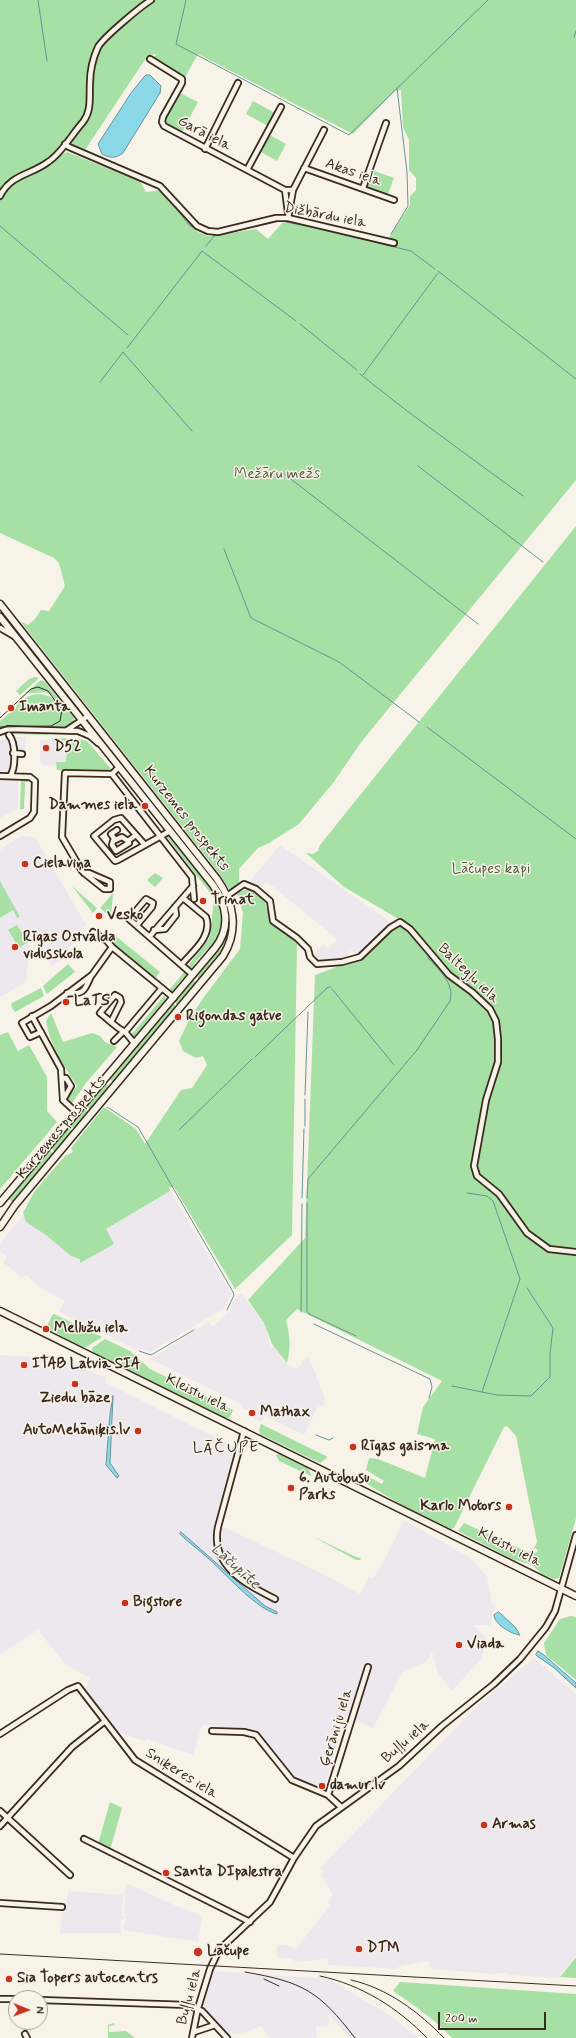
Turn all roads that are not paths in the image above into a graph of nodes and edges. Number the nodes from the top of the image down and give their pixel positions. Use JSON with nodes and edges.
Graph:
{"nodes":[{"id":1,"x":151,"y":0,"type":"edge"},
{"id":2,"x":150,"y":59,"type":"dead end"},
{"id":3,"x":238,"y":83,"type":"dead end"},
{"id":4,"x":281,"y":107,"type":"dead end"},
{"id":5,"x":386,"y":123,"type":"dead end"},
{"id":6,"x":324,"y":130,"type":"dead end"},
{"id":7,"x":65,"y":144,"type":"junction"},
{"id":8,"x":205,"y":149,"type":"junction"},
{"id":9,"x":304,"y":168,"type":"junction"},
{"id":10,"x":248,"y":170,"type":"junction"},
{"id":11,"x":363,"y":188,"type":"junction"},
{"id":12,"x":285,"y":190,"type":"junction"},
{"id":13,"x":293,"y":190,"type":"junction"},
{"id":14,"x":0,"y":196,"type":"edge"},
{"id":15,"x":394,"y":200,"type":"dead end"},
{"id":16,"x":288,"y":216,"type":"junction"},
{"id":17,"x":394,"y":243,"type":"dead end"},
{"id":18,"x":1,"y":607,"type":"edge"},
{"id":19,"x":0,"y":617,"type":"edge"},
{"id":20,"x":0,"y":628,"type":"edge"},
{"id":21,"x":16,"y":638,"type":"junction"},
{"id":22,"x":88,"y":716,"type":"junction"},
{"id":23,"x":82,"y":721,"type":"junction"},
{"id":24,"x":65,"y":730,"type":"junction"},
{"id":25,"x":0,"y":732,"type":"edge"},
{"id":26,"x":9,"y":735,"type":"dead end"},
{"id":27,"x":103,"y":748,"type":"junction"},
{"id":28,"x":13,"y":753,"type":"junction"},
{"id":29,"x":22,"y":754,"type":"dead end"},
{"id":30,"x":119,"y":767,"type":"junction"},
{"id":31,"x":112,"y":774,"type":"junction"},
{"id":32,"x":0,"y":776,"type":"edge"},
{"id":33,"x":10,"y":776,"type":"junction"},
{"id":34,"x":173,"y":829,"type":"junction"},
{"id":35,"x":117,"y":830,"type":"dead end"},
{"id":36,"x":136,"y":835,"type":"junction"},
{"id":37,"x":0,"y":836,"type":"edge"},
{"id":38,"x":160,"y":837,"type":"junction"},
{"id":39,"x":116,"y":840,"type":"junction"},
{"id":40,"x":128,"y":841,"type":"junction"},
{"id":41,"x":145,"y":845,"type":"junction"},
{"id":42,"x":84,"y":873,"type":"junction"},
{"id":43,"x":193,"y":886,"type":"junction"},
{"id":44,"x":227,"y":896,"type":"junction"},
{"id":45,"x":183,"y":898,"type":"junction"},
{"id":46,"x":194,"y":899,"type":"dead end"},
{"id":47,"x":136,"y":925,"type":"junction"},
{"id":48,"x":93,"y":932,"type":"dead end"},
{"id":49,"x":150,"y":936,"type":"junction"},
{"id":50,"x":112,"y":947,"type":"junction"},
{"id":51,"x":182,"y":964,"type":"junction"},
{"id":52,"x":92,"y":975,"type":"junction"},
{"id":53,"x":193,"y":975,"type":"junction"},
{"id":54,"x":200,"y":984,"type":"junction"},
{"id":55,"x":162,"y":988,"type":"junction"},
{"id":56,"x":67,"y":993,"type":"junction"},
{"id":57,"x":174,"y":998,"type":"junction"},
{"id":58,"x":32,"y":1016,"type":"junction"},
{"id":59,"x":111,"y":1022,"type":"junction"},
{"id":60,"x":41,"y":1032,"type":"junction"},
{"id":61,"x":124,"y":1032,"type":"junction"},
{"id":62,"x":114,"y":1041,"type":"dead end"},
{"id":63,"x":135,"y":1044,"type":"junction"},
{"id":64,"x":62,"y":1079,"type":"junction"},
{"id":65,"x":105,"y":1080,"type":"junction"},
{"id":66,"x":114,"y":1087,"type":"junction"},
{"id":67,"x":63,"y":1100,"type":"junction"},
{"id":68,"x":77,"y":1113,"type":"junction"},
{"id":69,"x":0,"y":1204,"type":"edge"},
{"id":70,"x":0,"y":1226,"type":"edge"},
{"id":71,"x":576,"y":1252,"type":"edge"},
{"id":72,"x":0,"y":1311,"type":"edge"},
{"id":73,"x":244,"y":1431,"type":"junction"},
{"id":74,"x":576,"y":1535,"type":"edge"},
{"id":75,"x":561,"y":1589,"type":"junction"},
{"id":76,"x":576,"y":1596,"type":"edge"},
{"id":77,"x":275,"y":1599,"type":"dead end"},
{"id":78,"x":368,"y":1667,"type":"dead end"},
{"id":79,"x":105,"y":1721,"type":"junction"},
{"id":80,"x":212,"y":1731,"type":"dead end"},
{"id":81,"x":0,"y":1734,"type":"edge"},
{"id":82,"x":328,"y":1795,"type":"junction"},
{"id":83,"x":341,"y":1807,"type":"junction"},
{"id":84,"x":0,"y":1811,"type":"edge"},
{"id":85,"x":7,"y":1818,"type":"junction"},
{"id":86,"x":0,"y":1826,"type":"edge"},
{"id":87,"x":84,"y":1840,"type":"dead end"},
{"id":88,"x":294,"y":1858,"type":"junction"},
{"id":89,"x":70,"y":1875,"type":"dead end"},
{"id":90,"x":0,"y":1904,"type":"edge"},
{"id":91,"x":62,"y":1907,"type":"dead end"},
{"id":92,"x":250,"y":1922,"type":"junction"},
{"id":93,"x":48,"y":2000,"type":"edge"},
{"id":94,"x":198,"y":2008,"type":"junction"},
{"id":95,"x":215,"y":2025,"type":"junction"},
{"id":96,"x":194,"y":2032,"type":"junction"},
{"id":97,"x":192,"y":2038,"type":"edge"},
{"id":98,"x":227,"y":2038,"type":"edge"}],
"edges":[{"from":1,"to":7,"type":"street"},
{"from":2,"to":8,"type":"street","name":"Garā iela"},
{"from":3,"to":8,"type":"street"},
{"from":4,"to":10,"type":"street"},
{"from":5,"to":11,"type":"street"},
{"from":6,"to":9,"type":"street"},
{"from":7,"to":14,"type":"street"},
{"from":7,"to":16,"type":"street","name":"Dižbārdu iela"},
{"from":8,"to":10,"type":"street","name":"Garā iela"},
{"from":9,"to":11,"type":"street","name":"Akas iela"},
{"from":9,"to":13,"type":"street"},
{"from":10,"to":12,"type":"street","name":"Garā iela"},
{"from":11,"to":15,"type":"street","name":"Akas iela"},
{"from":12,"to":13,"type":"street","name":"Garā iela"},
{"from":12,"to":16,"type":"street"},
{"from":13,"to":16,"type":"street"},
{"from":16,"to":17,"type":"street","name":"Dižbārdu iela"},
{"from":18,"to":22,"type":"main road","name":"Kurzemes prospekts"},
{"from":19,"to":21,"type":"main road","name":"Kurzemes prospekts"},
{"from":20,"to":21,"type":"street"},
{"from":21,"to":23,"type":"main road","name":"Kurzemes prospekts"},
{"from":22,"to":23,"type":"street"},
{"from":22,"to":34,"type":"main road","name":"Kurzemes prospekts"},
{"from":23,"to":24,"type":"street"},
{"from":23,"to":27,"type":"main road","name":"Kurzemes prospekts"},
{"from":24,"to":25,"type":"street"},
{"from":24,"to":27,"type":"street"},
{"from":26,"to":28,"type":"street"},
{"from":27,"to":30,"type":"main road","name":"Kurzemes prospekts"},
{"from":28,"to":29,"type":"street"},
{"from":28,"to":33,"type":"street"},
{"from":30,"to":31,"type":"street"},
{"from":30,"to":34,"type":"main road","name":"Kurzemes prospekts"},
{"from":31,"to":38,"type":"street"},
{"from":31,"to":42,"type":"street"},
{"from":32,"to":33,"type":"street"},
{"from":33,"to":37,"type":"street"},
{"from":34,"to":38,"type":"street"},
{"from":34,"to":44,"type":"main road","name":"Kurzemes prospekts"},
{"from":34,"to":53,"type":"main road","name":"Kurzemes prospekts"},
{"from":35,"to":39,"type":"street"},
{"from":36,"to":40,"type":"street"},
{"from":36,"to":41,"type":"street"},
{"from":36,"to":41,"type":"street"},
{"from":38,"to":41,"type":"street"},
{"from":38,"to":43,"type":"street"},
{"from":39,"to":40,"type":"street"},
{"from":39,"to":40,"type":"street"},
{"from":42,"to":42,"type":"street"},
{"from":43,"to":45,"type":"street"},
{"from":43,"to":46,"type":"street"},
{"from":44,"to":54,"type":"main road","name":"Kurzemes prospekts"},
{"from":44,"to":71,"type":"street","name":"Baltegļu iela"},
{"from":45,"to":49,"type":"street"},
{"from":45,"to":51,"type":"street"},
{"from":47,"to":47,"type":"street"},
{"from":47,"to":49,"type":"street"},
{"from":48,"to":50,"type":"street"},
{"from":49,"to":51,"type":"street"},
{"from":50,"to":52,"type":"street"},
{"from":50,"to":55,"type":"street"},
{"from":51,"to":53,"type":"street"},
{"from":52,"to":56,"type":"street"},
{"from":52,"to":56,"type":"street"},
{"from":53,"to":54,"type":"main road"},
{"from":53,"to":57,"type":"main road","name":"Kurzemes prospekts"},
{"from":54,"to":66,"type":"main road","name":"Kurzemes prospekts"},
{"from":55,"to":57,"type":"street"},
{"from":55,"to":61,"type":"street"},
{"from":56,"to":58,"type":"street"},
{"from":57,"to":63,"type":"main road","name":"Kurzemes prospekts"},
{"from":58,"to":60,"type":"street"},
{"from":58,"to":60,"type":"street"},
{"from":59,"to":59,"type":"street"},
{"from":59,"to":61,"type":"street"},
{"from":60,"to":64,"type":"street"},
{"from":61,"to":62,"type":"street"},
{"from":61,"to":63,"type":"street"},
{"from":63,"to":65,"type":"main road","name":"Kurzemes prospekts"},
{"from":64,"to":67,"type":"street"},
{"from":64,"to":67,"type":"street"},
{"from":65,"to":66,"type":"main road"},
{"from":65,"to":68,"type":"main road","name":"Kurzemes prospekts"},
{"from":66,"to":70,"type":"main road","name":"Kurzemes prospekts"},
{"from":67,"to":68,"type":"street"},
{"from":68,"to":69,"type":"main road","name":"Kurzemes prospekts"},
{"from":72,"to":73,"type":"main road","name":"Kleistu iela"},
{"from":73,"to":75,"type":"main road","name":"Kleistu iela"},
{"from":73,"to":77,"type":"street"},
{"from":74,"to":75,"type":"street","name":"Buļļu iela"},
{"from":75,"to":76,"type":"main road","name":"Kleistu iela"},
{"from":75,"to":83,"type":"street","name":"Buļļu iela"},
{"from":78,"to":82,"type":"street","name":"Ģerāniju iela"},
{"from":79,"to":81,"type":"street","name":"Sniķeres iela"},
{"from":79,"to":85,"type":"street"},
{"from":79,"to":88,"type":"street","name":"Sniķeres iela"},
{"from":80,"to":82,"type":"street"},
{"from":82,"to":83,"type":"street"},
{"from":83,"to":88,"type":"street","name":"Buļļu iela"},
{"from":84,"to":85,"type":"street"},
{"from":85,"to":86,"type":"street"},
{"from":85,"to":89,"type":"street"},
{"from":87,"to":92,"type":"street"},
{"from":88,"to":92,"type":"street","name":"Buļļu iela"},
{"from":90,"to":91,"type":"street"},
{"from":92,"to":94,"type":"street","name":"Buļļu iela"},
{"from":93,"to":94,"type":"street"},
{"from":94,"to":95,"type":"street"},
{"from":94,"to":96,"type":"street","name":"Buļļu iela"},
{"from":95,"to":96,"type":"street"},
{"from":95,"to":98,"type":"street"},
{"from":96,"to":97,"type":"street","name":"Buļļu iela"}]}
